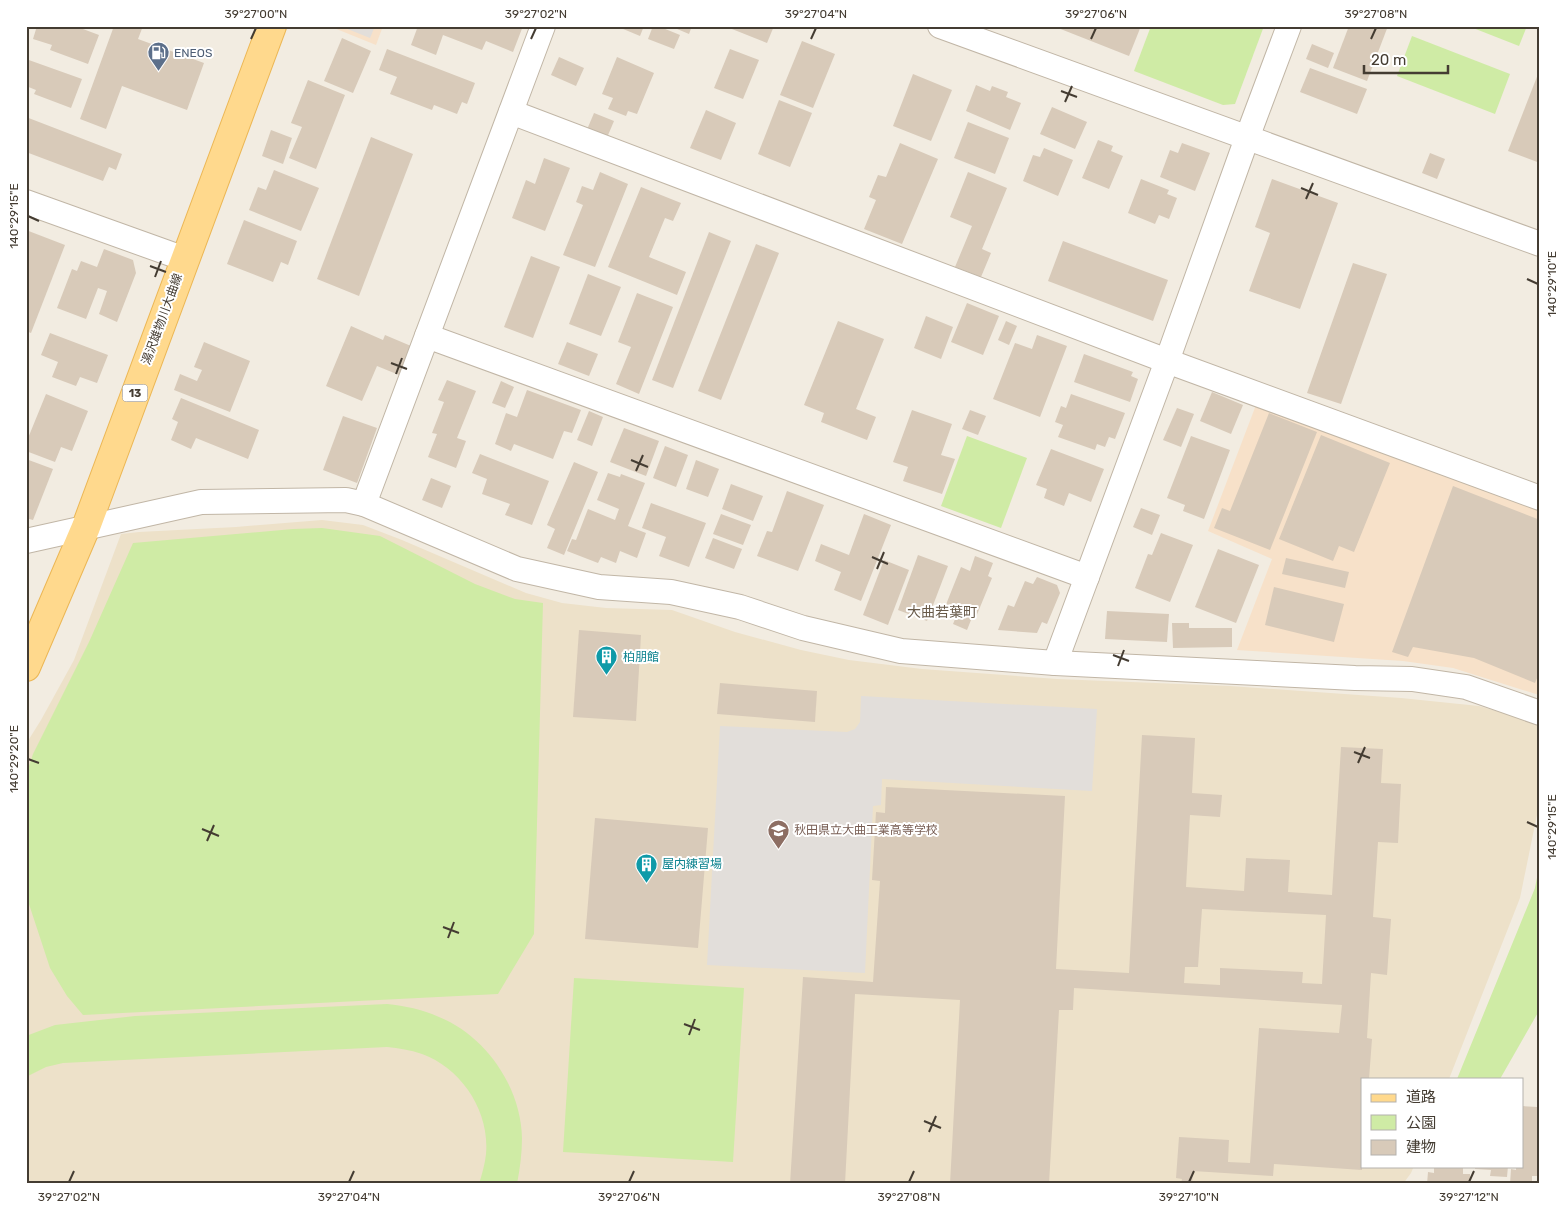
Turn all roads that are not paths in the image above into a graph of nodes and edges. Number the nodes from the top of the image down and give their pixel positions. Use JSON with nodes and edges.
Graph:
{"nodes":[{"id":1,"x":272,"y":26,"type":"edge"},
{"id":2,"x":543,"y":26,"type":"edge"},
{"id":3,"x":940,"y":26,"type":"edge"},
{"id":4,"x":1289,"y":26,"type":"edge"},
{"id":5,"x":511,"y":112,"type":"junction"},
{"id":6,"x":1247,"y":138,"type":"junction"},
{"id":7,"x":26,"y":202,"type":"edge"},
{"id":8,"x":1540,"y":244,"type":"edge"},
{"id":9,"x":185,"y":259,"type":"junction"},
{"id":10,"x":427,"y":336,"type":"junction"},
{"id":11,"x":1167,"y":361,"type":"junction"},
{"id":12,"x":1540,"y":498,"type":"edge"},
{"id":13,"x":364,"y":504,"type":"junction"},
{"id":14,"x":86,"y":527,"type":"junction"},
{"id":15,"x":26,"y":541,"type":"edge"},
{"id":16,"x":1087,"y":577,"type":"junction"},
{"id":17,"x":1055,"y":663,"type":"junction"},
{"id":18,"x":26,"y":667,"type":"edge"},
{"id":19,"x":1540,"y":713,"type":"edge"}],
"edges":[{"from":1,"to":9,"type":"main road","name":"湯沢雄物川大曲線","number":"13"},
{"from":2,"to":5,"type":"street"},
{"from":3,"to":6,"type":"street"},
{"from":4,"to":6,"type":"street"},
{"from":5,"to":10,"type":"street"},
{"from":5,"to":11,"type":"street"},
{"from":6,"to":8,"type":"street"},
{"from":6,"to":11,"type":"street"},
{"from":7,"to":9,"type":"street"},
{"from":9,"to":14,"type":"main road","name":"湯沢雄物川大曲線","number":"13"},
{"from":10,"to":13,"type":"street"},
{"from":10,"to":16,"type":"street"},
{"from":11,"to":12,"type":"street"},
{"from":11,"to":16,"type":"street"},
{"from":13,"to":14,"type":"street"},
{"from":13,"to":17,"type":"street"},
{"from":14,"to":15,"type":"street"},
{"from":14,"to":18,"type":"main road","name":"湯沢雄物川大曲線","number":"13"},
{"from":16,"to":17,"type":"street"},
{"from":17,"to":19,"type":"street"}]}
